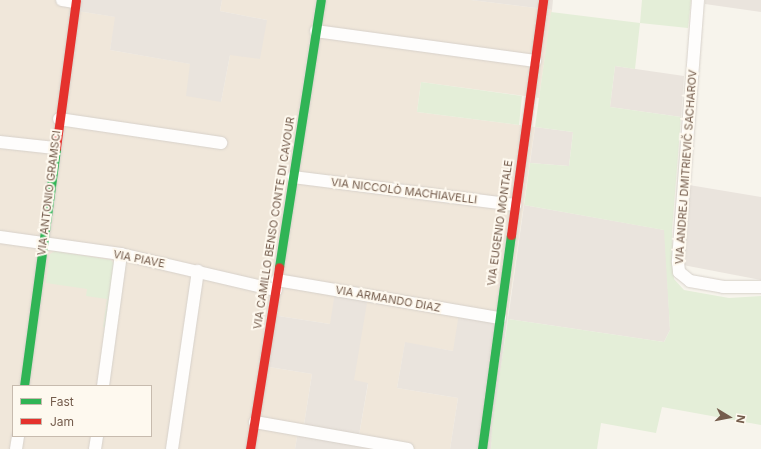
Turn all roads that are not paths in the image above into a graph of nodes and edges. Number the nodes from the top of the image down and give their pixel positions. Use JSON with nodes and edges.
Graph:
{"nodes":[{"id":1,"x":62,"y":0,"type":"edge"},
{"id":2,"x":321,"y":0,"type":"edge"},
{"id":3,"x":543,"y":0,"type":"edge"},
{"id":4,"x":698,"y":0,"type":"edge"},
{"id":5,"x":75,"y":1,"type":"edge"},
{"id":6,"x":316,"y":31,"type":"junction"},
{"id":7,"x":535,"y":60,"type":"junction"},
{"id":8,"x":59,"y":119,"type":"junction"},
{"id":9,"x":0,"y":142,"type":"edge"},
{"id":10,"x":221,"y":143,"type":"dead end"},
{"id":11,"x":55,"y":148,"type":"junction"},
{"id":12,"x":293,"y":177,"type":"junction"},
{"id":13,"x":515,"y":205,"type":"junction"},
{"id":14,"x":0,"y":237,"type":"edge"},
{"id":15,"x":43,"y":243,"type":"junction"},
{"id":16,"x":121,"y":254,"type":"junction"},
{"id":17,"x":198,"y":271,"type":"junction"},
{"id":18,"x":276,"y":285,"type":"junction"},
{"id":19,"x":761,"y":287,"type":"edge"},
{"id":20,"x":500,"y":318,"type":"junction"},
{"id":21,"x":24,"y":385,"type":"edge"},
{"id":22,"x":103,"y":385,"type":"edge"},
{"id":23,"x":255,"y":422,"type":"junction"},
{"id":24,"x":18,"y":437,"type":"edge"},
{"id":25,"x":97,"y":437,"type":"edge"},
{"id":26,"x":16,"y":449,"type":"edge"},
{"id":27,"x":95,"y":449,"type":"edge"},
{"id":28,"x":172,"y":449,"type":"edge"},
{"id":29,"x":250,"y":449,"type":"edge"},
{"id":30,"x":408,"y":449,"type":"edge"},
{"id":31,"x":482,"y":449,"type":"edge"}],
"edges":[{"from":1,"to":5,"type":"street"},
{"from":2,"to":6,"type":"street","name":"VIA CAMILLO BENSO CONTE DI CAVOUR"},
{"from":3,"to":7,"type":"street","name":"VIA EUGENIO MONTALE"},
{"from":4,"to":19,"type":"street","name":"VIA ANDREJ DMITRIEVIČ SACHAROV"},
{"from":5,"to":8,"type":"street","name":"VIA ANTONIO GRAMSCI"},
{"from":6,"to":7,"type":"street"},
{"from":6,"to":12,"type":"street","name":"VIA CAMILLO BENSO CONTE DI CAVOUR"},
{"from":7,"to":13,"type":"street","name":"VIA EUGENIO MONTALE"},
{"from":8,"to":10,"type":"street"},
{"from":8,"to":11,"type":"street","name":"VIA ANTONIO GRAMSCI"},
{"from":9,"to":11,"type":"street"},
{"from":11,"to":15,"type":"street","name":"VIA ANTONIO GRAMSCI"},
{"from":12,"to":13,"type":"street","name":"VIA NICCOLÒ MACHIAVELLI"},
{"from":12,"to":18,"type":"street","name":"VIA CAMILLO BENSO CONTE DI CAVOUR"},
{"from":13,"to":20,"type":"street","name":"VIA EUGENIO MONTALE"},
{"from":14,"to":15,"type":"street","name":"VIA PIAVE"},
{"from":15,"to":16,"type":"street","name":"VIA PIAVE"},
{"from":15,"to":21,"type":"street","name":"VIA ANTONIO GRAMSCI"},
{"from":16,"to":17,"type":"street","name":"VIA PIAVE"},
{"from":16,"to":22,"type":"street"},
{"from":17,"to":18,"type":"street","name":"VIA PIAVE"},
{"from":17,"to":28,"type":"street"},
{"from":18,"to":20,"type":"street","name":"VIA ARMANDO DIAZ"},
{"from":18,"to":23,"type":"street","name":"VIA CAMILLO BENSO CONTE DI CAVOUR"},
{"from":20,"to":31,"type":"street","name":"VIA EUGENIO MONTALE"},
{"from":23,"to":29,"type":"street","name":"VIA CAMILLO BENSO CONTE DI CAVOUR"},
{"from":23,"to":30,"type":"street"},
{"from":24,"to":26,"type":"street"},
{"from":25,"to":27,"type":"street"}]}
